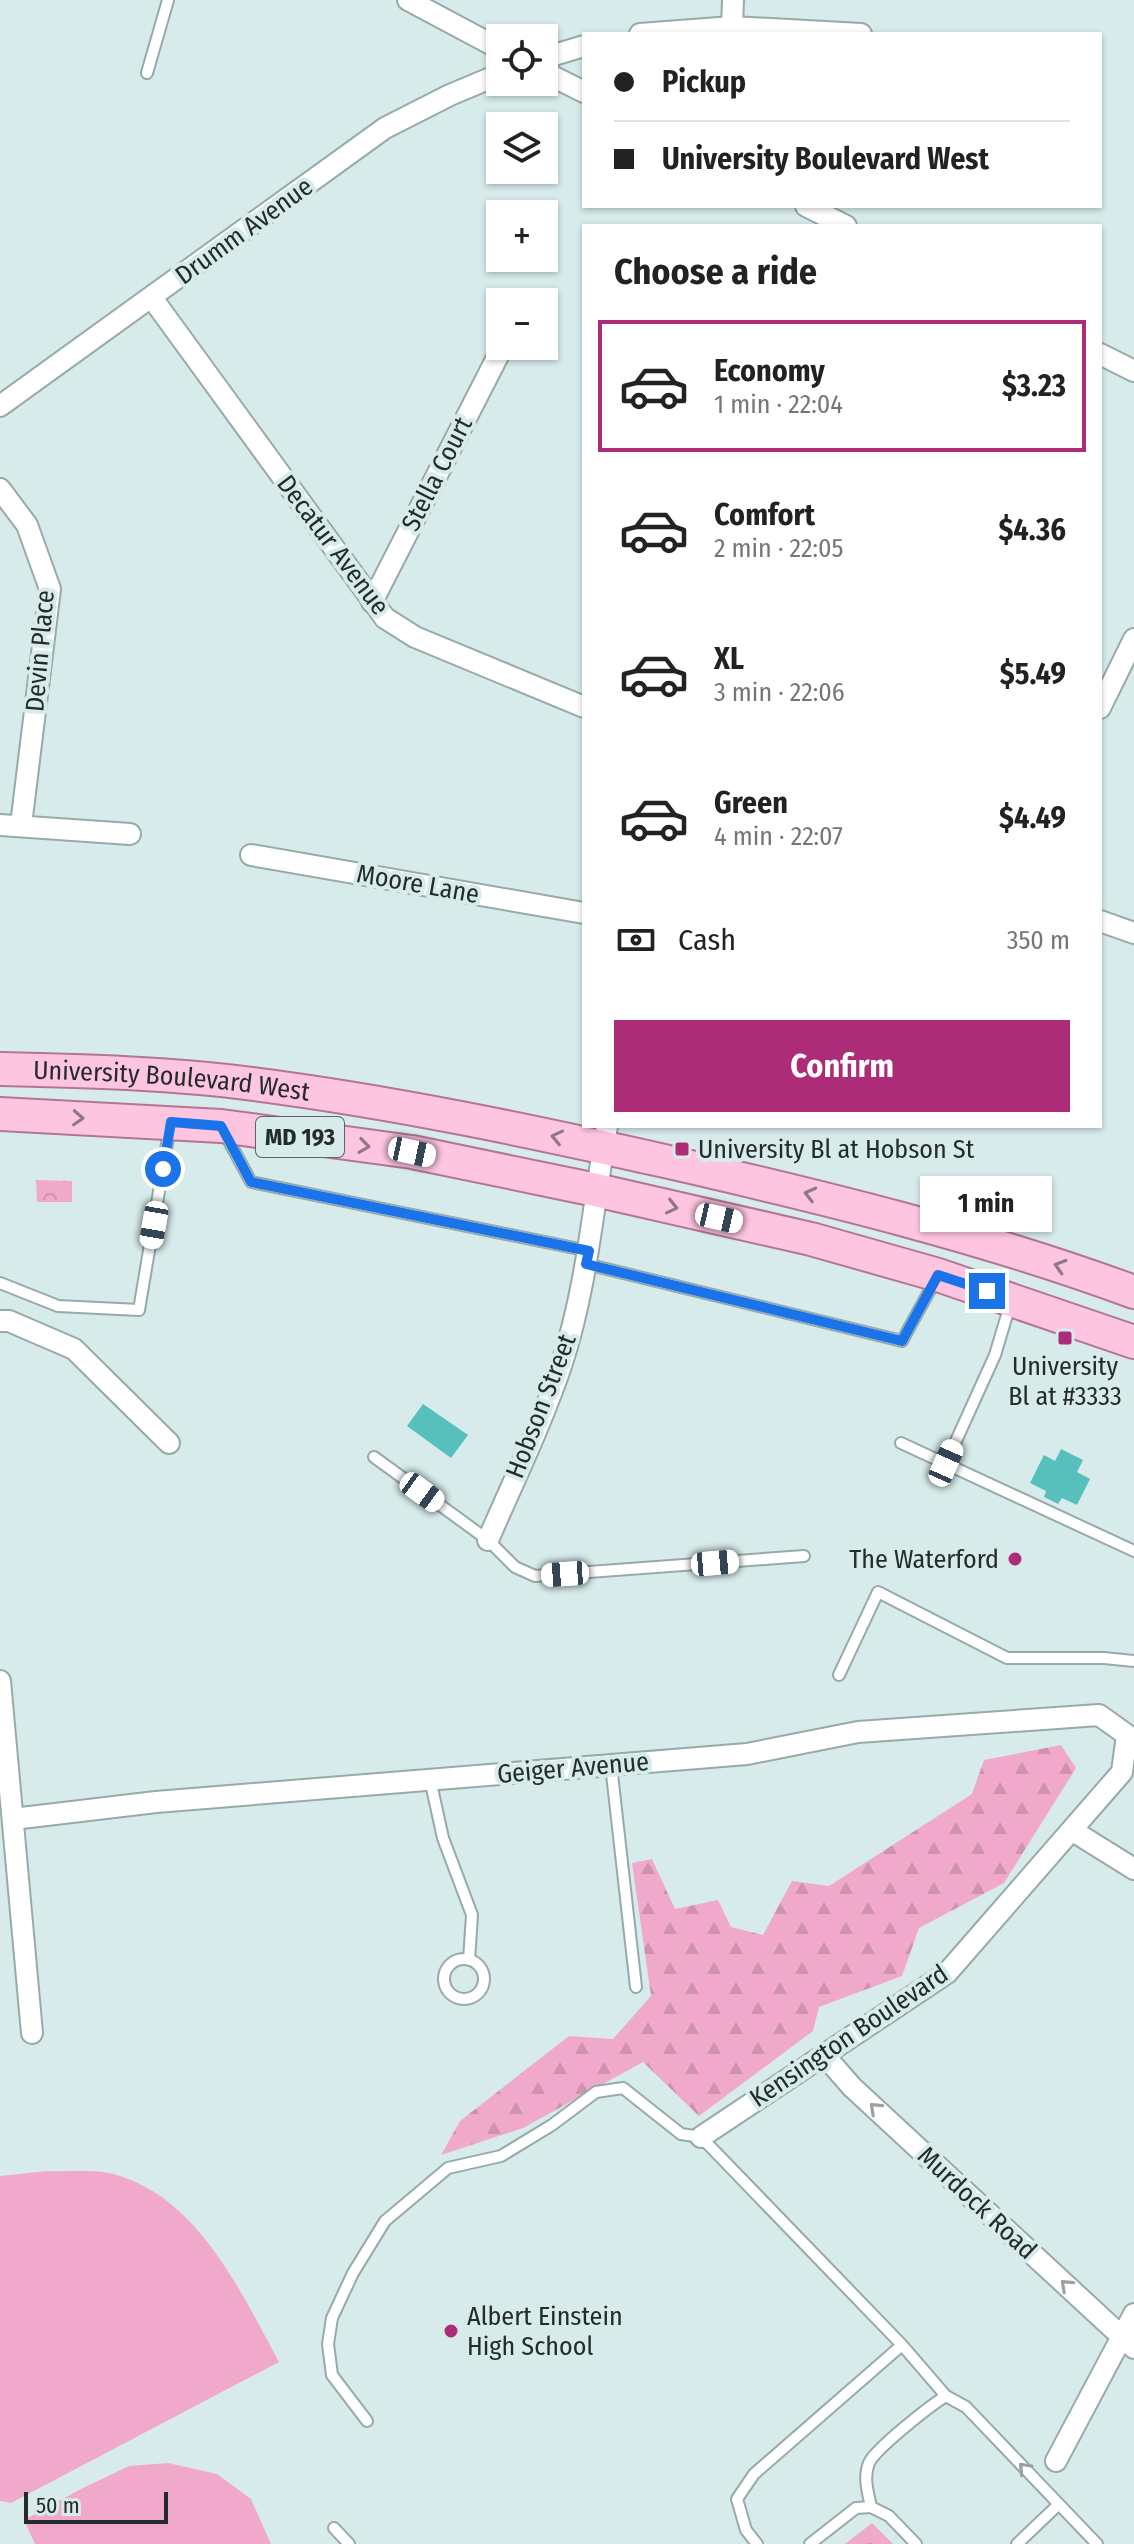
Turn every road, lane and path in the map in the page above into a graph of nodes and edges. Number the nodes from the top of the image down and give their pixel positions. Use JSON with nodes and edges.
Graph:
{"nodes":[{"id":1,"x":168,"y":0,"type":"edge"},
{"id":2,"x":408,"y":0,"type":"edge"},
{"id":3,"x":733,"y":0,"type":"edge"},
{"id":4,"x":732,"y":27,"type":"junction"},
{"id":5,"x":666,"y":32,"type":"edge"},
{"id":6,"x":824,"y":32,"type":"edge"},
{"id":7,"x":486,"y":42,"type":"edge"},
{"id":8,"x":582,"y":47,"type":"edge"},
{"id":9,"x":558,"y":54,"type":"edge"},
{"id":10,"x":147,"y":73,"type":"dead end"},
{"id":11,"x":558,"y":79,"type":"edge"},
{"id":12,"x":486,"y":80,"type":"edge"},
{"id":13,"x":582,"y":91,"type":"edge"},
{"id":14,"x":809,"y":214,"type":"edge"},
{"id":15,"x":840,"y":224,"type":"edge"},
{"id":16,"x":152,"y":298,"type":"junction"},
{"id":17,"x":1102,"y":355,"type":"edge"},
{"id":18,"x":496,"y":360,"type":"edge"},
{"id":19,"x":1134,"y":371,"type":"edge"},
{"id":20,"x":0,"y":406,"type":"edge"},
{"id":21,"x":0,"y":489,"type":"edge"},
{"id":22,"x":372,"y":602,"type":"junction"},
{"id":23,"x":1134,"y":639,"type":"edge"},
{"id":24,"x":1102,"y":704,"type":"edge"},
{"id":25,"x":582,"y":706,"type":"edge"},
{"id":26,"x":0,"y":825,"type":"edge"},
{"id":27,"x":21,"y":825,"type":"junction"},
{"id":28,"x":130,"y":834,"type":"dead end"},
{"id":29,"x":251,"y":855,"type":"dead end"},
{"id":30,"x":582,"y":913,"type":"edge"},
{"id":31,"x":1102,"y":922,"type":"edge"},
{"id":32,"x":1134,"y":933,"type":"edge"},
{"id":33,"x":0,"y":1069,"type":"edge"},
{"id":34,"x":0,"y":1114,"type":"edge"},
{"id":35,"x":171,"y":1122,"type":"junction"},
{"id":36,"x":221,"y":1126,"type":"junction"},
{"id":37,"x":605,"y":1137,"type":"edge"},
{"id":38,"x":596,"y":1190,"type":"junction"},
{"id":39,"x":588,"y":1258,"type":"junction"},
{"id":40,"x":938,"y":1275,"type":"junction"},
{"id":41,"x":0,"y":1283,"type":"edge"},
{"id":42,"x":1134,"y":1292,"type":"edge"},
{"id":43,"x":1011,"y":1300,"type":"junction"},
{"id":44,"x":0,"y":1321,"type":"edge"},
{"id":45,"x":1134,"y":1342,"type":"edge"},
{"id":46,"x":169,"y":1443,"type":"dead end"},
{"id":47,"x":901,"y":1443,"type":"dead end"},
{"id":48,"x":374,"y":1457,"type":"dead end"},
{"id":49,"x":946,"y":1463,"type":"junction"},
{"id":50,"x":488,"y":1540,"type":"junction"},
{"id":51,"x":1134,"y":1551,"type":"edge"},
{"id":52,"x":804,"y":1556,"type":"dead end"},
{"id":53,"x":1134,"y":1661,"type":"edge"},
{"id":54,"x":839,"y":1675,"type":"dead end"},
{"id":55,"x":0,"y":1681,"type":"edge"},
{"id":56,"x":1131,"y":1733,"type":"edge"},
{"id":57,"x":611,"y":1765,"type":"junction"},
{"id":58,"x":430,"y":1779,"type":"junction"},
{"id":59,"x":13,"y":1819,"type":"junction"},
{"id":60,"x":1073,"y":1831,"type":"junction"},
{"id":61,"x":1134,"y":1869,"type":"edge"},
{"id":62,"x":469,"y":1960,"type":"dead end"},
{"id":63,"x":636,"y":1987,"type":"dead end"},
{"id":64,"x":32,"y":2033,"type":"dead end"},
{"id":65,"x":824,"y":2055,"type":"junction"},
{"id":66,"x":701,"y":2137,"type":"junction"},
{"id":67,"x":1134,"y":2314,"type":"edge"},
{"id":68,"x":1128,"y":2343,"type":"edge"},
{"id":69,"x":902,"y":2345,"type":"junction"},
{"id":70,"x":946,"y":2396,"type":"junction"},
{"id":71,"x":367,"y":2421,"type":"dead end"},
{"id":72,"x":1056,"y":2461,"type":"dead end"},
{"id":73,"x":1059,"y":2504,"type":"junction"},
{"id":74,"x":871,"y":2507,"type":"junction"},
{"id":75,"x":334,"y":2528,"type":"dead end"},
{"id":76,"x":349,"y":2544,"type":"edge"},
{"id":77,"x":757,"y":2544,"type":"edge"},
{"id":78,"x":810,"y":2544,"type":"edge"},
{"id":79,"x":916,"y":2544,"type":"edge"},
{"id":80,"x":1017,"y":2544,"type":"edge"},
{"id":81,"x":1097,"y":2544,"type":"edge"}],
"edges":[{"from":1,"to":10,"type":"lane"},
{"from":2,"to":7,"type":"street"},
{"from":3,"to":4,"type":"street"},
{"from":4,"to":5,"type":"street"},
{"from":4,"to":6,"type":"street"},
{"from":8,"to":9,"type":"street"},
{"from":11,"to":13,"type":"street"},
{"from":12,"to":16,"type":"street","name":"Drumm Avenue"},
{"from":14,"to":15,"type":"street"},
{"from":16,"to":20,"type":"street","name":"Drumm Avenue"},
{"from":16,"to":22,"type":"street","name":"Decatur Avenue"},
{"from":17,"to":19,"type":"street"},
{"from":18,"to":22,"type":"street","name":"Stella Court"},
{"from":21,"to":27,"type":"street","name":"Devin Place"},
{"from":22,"to":25,"type":"street","name":"Decatur Avenue"},
{"from":23,"to":24,"type":"street"},
{"from":26,"to":27,"type":"street"},
{"from":27,"to":28,"type":"street"},
{"from":29,"to":30,"type":"street","name":"Moore Lane"},
{"from":31,"to":32,"type":"street"},
{"from":37,"to":33,"type":"main road","name":"University Boulevard West","number":"MD 193","one_way":true},
{"from":34,"to":35,"type":"main road","name":"University Boulevard West","number":"MD 193","one_way":true},
{"from":35,"to":36,"type":"main road","name":"University Boulevard West","number":"MD 193"},
{"from":35,"to":41,"type":"lane"},
{"from":36,"to":38,"type":"main road","name":"University Boulevard West","number":"MD 193","one_way":true},
{"from":36,"to":39,"type":"lane"},
{"from":37,"to":38,"type":"street","name":"Hobson Street"},
{"from":42,"to":37,"type":"main road","name":"University Boulevard West","number":"MD 193","one_way":true},
{"from":38,"to":39,"type":"street","name":"Hobson Street"},
{"from":38,"to":40,"type":"main road","name":"University Boulevard West","number":"MD 193","one_way":true},
{"from":39,"to":40,"type":"lane"},
{"from":39,"to":50,"type":"street","name":"Hobson Street"},
{"from":40,"to":43,"type":"main road","name":"University Boulevard West","number":"MD 193"},
{"from":43,"to":45,"type":"main road","name":"University Boulevard West","number":"MD 193"},
{"from":43,"to":49,"type":"lane"},
{"from":44,"to":46,"type":"street"},
{"from":47,"to":49,"type":"lane"},
{"from":48,"to":50,"type":"lane"},
{"from":49,"to":51,"type":"lane"},
{"from":50,"to":52,"type":"lane"},
{"from":53,"to":54,"type":"lane"},
{"from":55,"to":59,"type":"street"},
{"from":56,"to":57,"type":"street","name":"Geiger Avenue"},
{"from":56,"to":60,"type":"street","name":"Kensington Boulevard"},
{"from":57,"to":58,"type":"street","name":"Geiger Avenue"},
{"from":57,"to":63,"type":"lane"},
{"from":58,"to":59,"type":"street","name":"Geiger Avenue"},
{"from":58,"to":62,"type":"lane"},
{"from":59,"to":64,"type":"street"},
{"from":60,"to":61,"type":"street"},
{"from":60,"to":65,"type":"street","name":"Kensington Boulevard"},
{"from":65,"to":66,"type":"street","name":"Kensington Boulevard"},
{"from":68,"to":65,"type":"street","name":"Murdock Road","one_way":true},
{"from":66,"to":69,"type":"lane"},
{"from":66,"to":71,"type":"lane"},
{"from":67,"to":68,"type":"street"},
{"from":68,"to":72,"type":"street"},
{"from":69,"to":70,"type":"lane"},
{"from":69,"to":77,"type":"lane"},
{"from":73,"to":70,"type":"lane","one_way":true},
{"from":70,"to":74,"type":"lane"},
{"from":73,"to":80,"type":"lane"},
{"from":73,"to":81,"type":"lane"},
{"from":74,"to":78,"type":"lane"},
{"from":74,"to":79,"type":"lane"},
{"from":75,"to":76,"type":"lane"}]}
